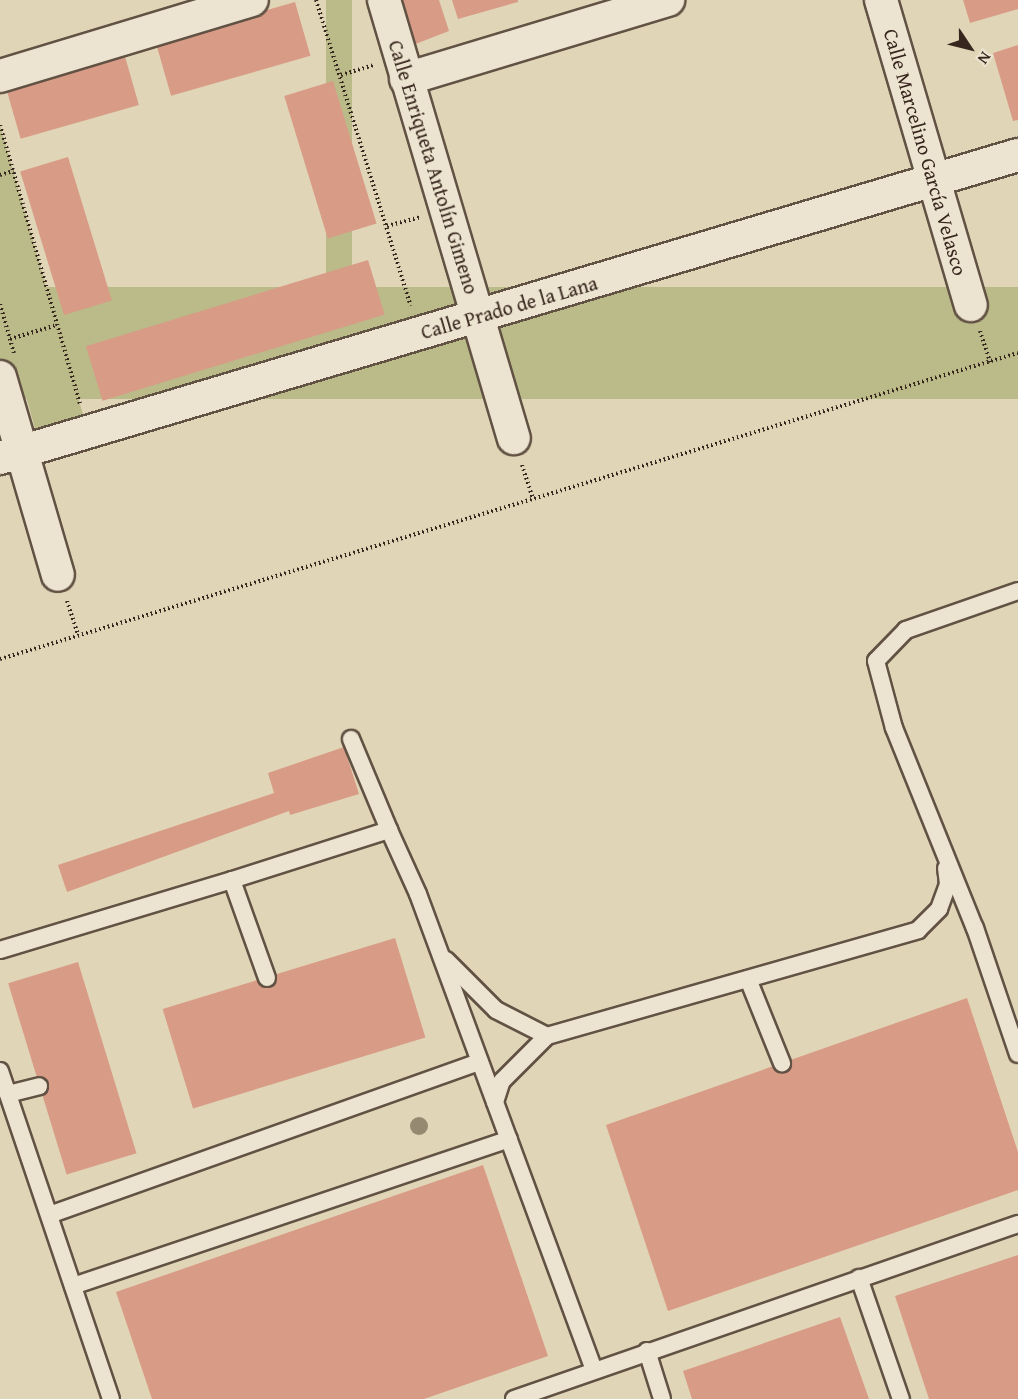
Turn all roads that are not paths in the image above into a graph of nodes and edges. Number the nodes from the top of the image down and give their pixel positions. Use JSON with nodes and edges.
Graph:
{"nodes":[{"id":1,"x":252,"y":0,"type":"edge"},
{"id":2,"x":384,"y":0,"type":"edge"},
{"id":3,"x":668,"y":0,"type":"edge"},
{"id":4,"x":881,"y":0,"type":"edge"},
{"id":5,"x":0,"y":76,"type":"edge"},
{"id":6,"x":406,"y":79,"type":"junction"},
{"id":7,"x":1018,"y":155,"type":"edge"},
{"id":8,"x":933,"y":180,"type":"junction"},
{"id":9,"x":971,"y":305,"type":"dead end"},
{"id":10,"x":479,"y":316,"type":"junction"},
{"id":11,"x":0,"y":376,"type":"edge"},
{"id":12,"x":514,"y":438,"type":"road end"},
{"id":13,"x":11,"y":455,"type":"edge"},
{"id":14,"x":58,"y":575,"type":"road end"},
{"id":15,"x":1018,"y":591,"type":"edge"},
{"id":16,"x":351,"y":739,"type":"dead end"},
{"id":17,"x":389,"y":830,"type":"junction"},
{"id":18,"x":944,"y":858,"type":"junction"},
{"id":19,"x":232,"y":880,"type":"junction"},
{"id":20,"x":0,"y":950,"type":"edge"},
{"id":21,"x":440,"y":953,"type":"junction"},
{"id":22,"x":267,"y":978,"type":"dead end"},
{"id":23,"x":748,"y":979,"type":"junction"},
{"id":24,"x":547,"y":1036,"type":"junction"},
{"id":25,"x":1018,"y":1054,"type":"edge"},
{"id":26,"x":480,"y":1062,"type":"junction"},
{"id":27,"x":782,"y":1063,"type":"dead end"},
{"id":28,"x":0,"y":1071,"type":"edge"},
{"id":29,"x":39,"y":1086,"type":"dead end"},
{"id":30,"x":8,"y":1094,"type":"junction"},
{"id":31,"x":495,"y":1102,"type":"junction"},
{"id":32,"x":509,"y":1139,"type":"junction"},
{"id":33,"x":52,"y":1214,"type":"junction"},
{"id":34,"x":1018,"y":1224,"type":"edge"},
{"id":35,"x":859,"y":1278,"type":"junction"},
{"id":36,"x":73,"y":1286,"type":"junction"},
{"id":37,"x":647,"y":1352,"type":"junction"},
{"id":38,"x":594,"y":1370,"type":"junction"},
{"id":39,"x":111,"y":1399,"type":"edge"},
{"id":40,"x":514,"y":1399,"type":"edge"},
{"id":41,"x":663,"y":1399,"type":"edge"},
{"id":42,"x":901,"y":1399,"type":"edge"}],
"edges":[{"from":1,"to":5,"type":"street"},
{"from":2,"to":6,"type":"street","name":"Calle Enriqueta Antolín Gimeno"},
{"from":3,"to":6,"type":"street"},
{"from":4,"to":8,"type":"street","name":"Calle Marcelino García Velasco"},
{"from":6,"to":10,"type":"street","name":"Calle Enriqueta Antolín Gimeno"},
{"from":7,"to":8,"type":"street","name":"Calle Prado de la Lana"},
{"from":8,"to":9,"type":"street","name":"Calle Marcelino García Velasco"},
{"from":8,"to":10,"type":"street","name":"Calle Prado de la Lana"},
{"from":10,"to":12,"type":"street","name":"Calle Enriqueta Antolín Gimeno"},
{"from":10,"to":13,"type":"street","name":"Calle Prado de la Lana"},
{"from":11,"to":13,"type":"street"},
{"from":13,"to":14,"type":"street"},
{"from":15,"to":18,"type":"lane"},
{"from":16,"to":17,"type":"lane"},
{"from":17,"to":19,"type":"lane"},
{"from":17,"to":21,"type":"lane"},
{"from":18,"to":23,"type":"lane"},
{"from":18,"to":25,"type":"lane"},
{"from":19,"to":20,"type":"lane"},
{"from":19,"to":22,"type":"lane"},
{"from":21,"to":24,"type":"lane"},
{"from":21,"to":26,"type":"lane"},
{"from":23,"to":24,"type":"lane"},
{"from":23,"to":27,"type":"lane"},
{"from":24,"to":31,"type":"lane"},
{"from":26,"to":31,"type":"lane"},
{"from":26,"to":33,"type":"lane"},
{"from":28,"to":30,"type":"lane"},
{"from":29,"to":30,"type":"lane"},
{"from":30,"to":33,"type":"lane"},
{"from":31,"to":32,"type":"lane"},
{"from":32,"to":36,"type":"lane"},
{"from":32,"to":38,"type":"lane"},
{"from":33,"to":36,"type":"lane"},
{"from":34,"to":35,"type":"lane"},
{"from":35,"to":37,"type":"lane"},
{"from":35,"to":42,"type":"lane"},
{"from":36,"to":39,"type":"lane"},
{"from":37,"to":38,"type":"lane"},
{"from":37,"to":41,"type":"lane"},
{"from":38,"to":40,"type":"lane"}]}
